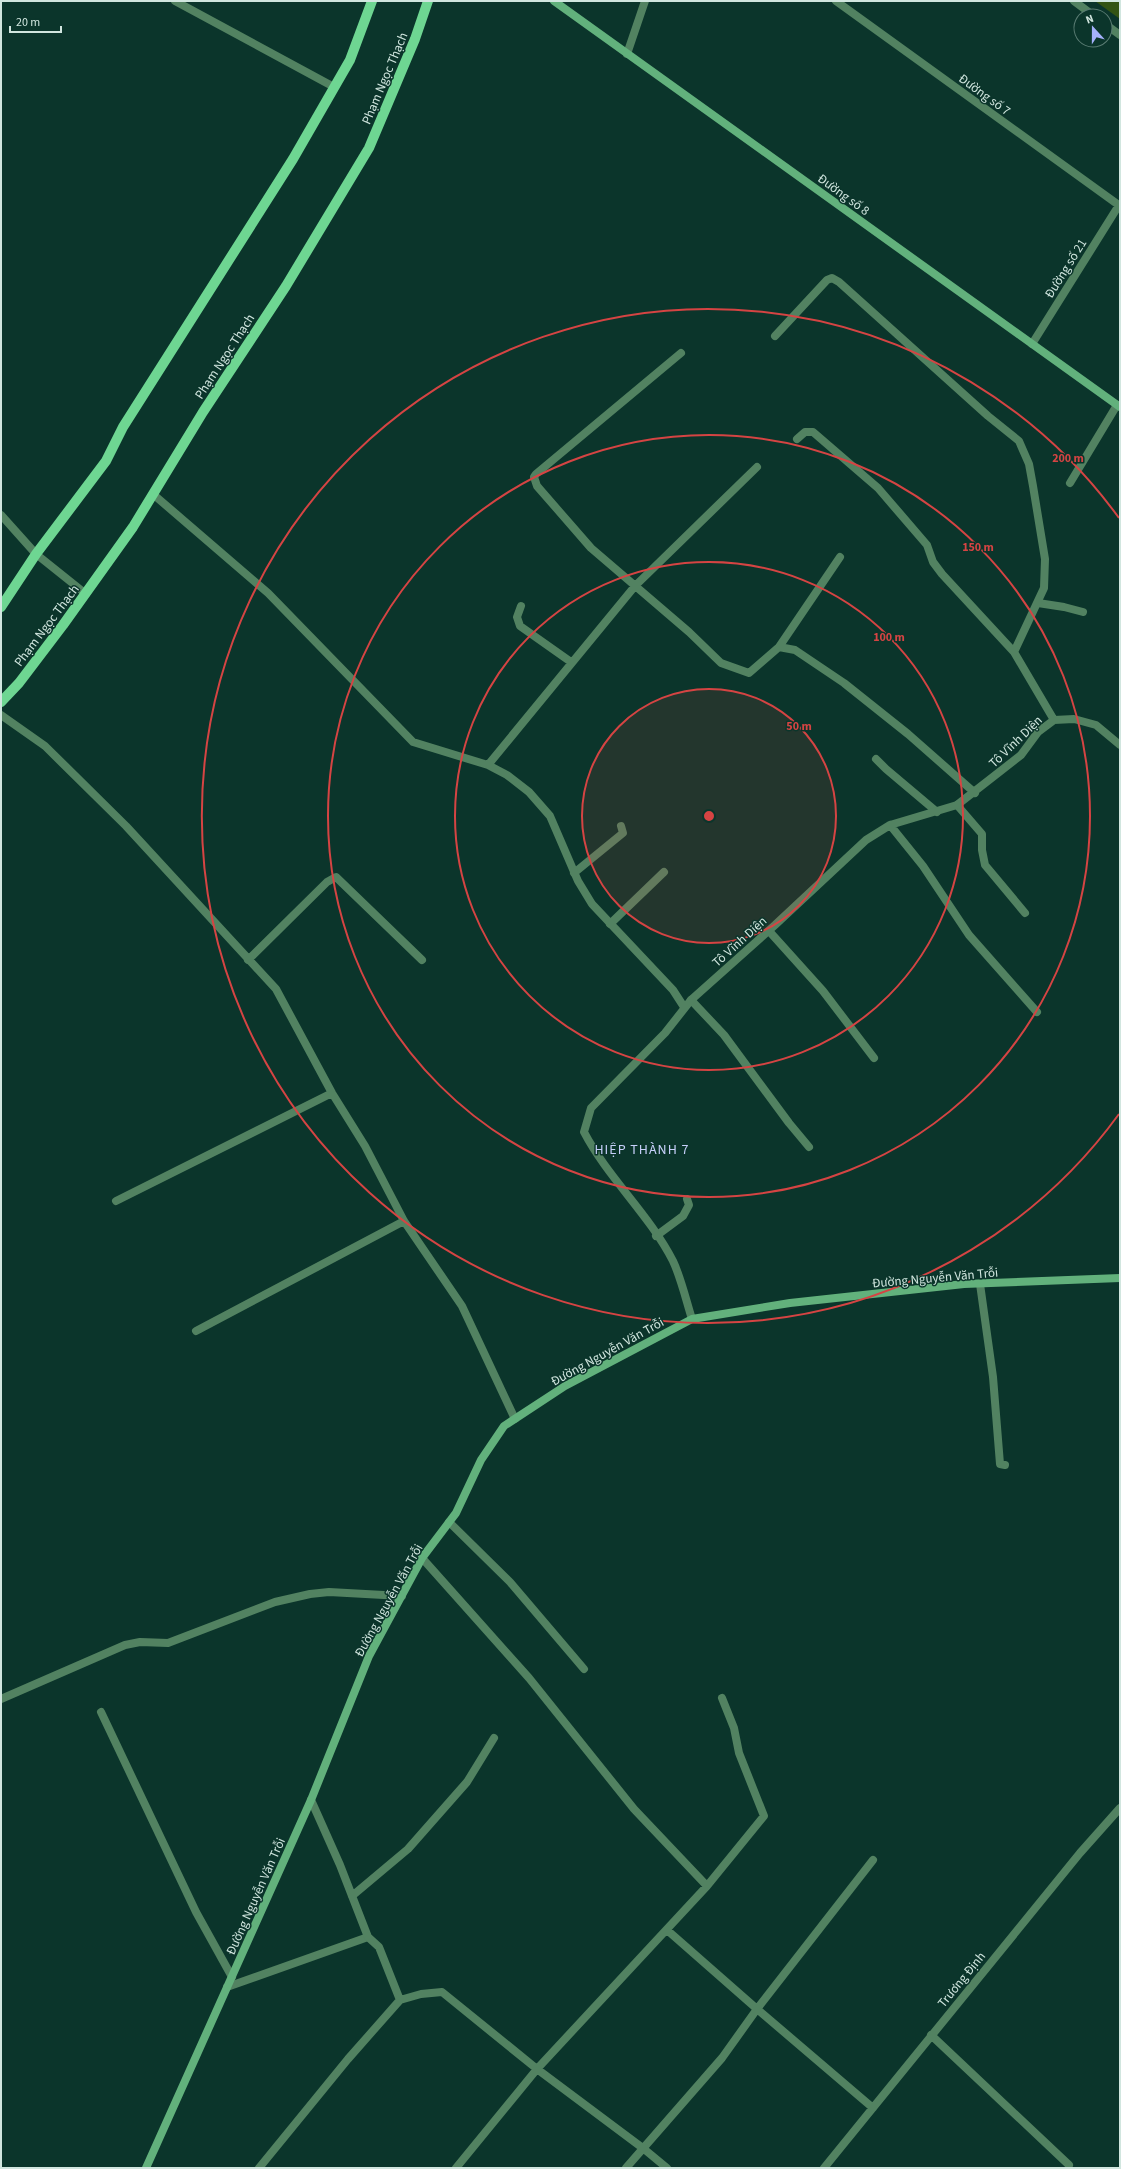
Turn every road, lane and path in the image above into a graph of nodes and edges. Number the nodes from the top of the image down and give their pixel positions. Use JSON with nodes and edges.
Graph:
{"nodes":[{"id":1,"x":175,"y":1,"type":"edge"},
{"id":2,"x":372,"y":1,"type":"edge"},
{"id":3,"x":428,"y":1,"type":"edge"},
{"id":4,"x":554,"y":1,"type":"edge"},
{"id":5,"x":645,"y":1,"type":"edge"},
{"id":6,"x":836,"y":1,"type":"edge"},
{"id":7,"x":1074,"y":1,"type":"edge"},
{"id":8,"x":1083,"y":8,"type":"edge"},
{"id":9,"x":627,"y":54,"type":"junction"},
{"id":10,"x":334,"y":87,"type":"junction"},
{"id":11,"x":1119,"y":205,"type":"edge"},
{"id":12,"x":775,"y":336,"type":"dead end"},
{"id":13,"x":1032,"y":344,"type":"junction"},
{"id":14,"x":681,"y":352,"type":"dead end"},
{"id":15,"x":1118,"y":406,"type":"edge"},
{"id":16,"x":797,"y":439,"type":"dead end"},
{"id":17,"x":757,"y":467,"type":"dead end"},
{"id":18,"x":1070,"y":483,"type":"dead end"},
{"id":19,"x":154,"y":495,"type":"junction"},
{"id":20,"x":1,"y":515,"type":"edge"},
{"id":21,"x":36,"y":554,"type":"junction"},
{"id":22,"x":840,"y":557,"type":"dead end"},
{"id":23,"x":635,"y":586,"type":"junction"},
{"id":24,"x":86,"y":594,"type":"junction"},
{"id":25,"x":1038,"y":603,"type":"junction"},
{"id":26,"x":521,"y":606,"type":"dead end"},
{"id":27,"x":1,"y":607,"type":"edge"},
{"id":28,"x":1082,"y":612,"type":"dead end"},
{"id":29,"x":779,"y":647,"type":"junction"},
{"id":30,"x":1014,"y":652,"type":"junction"},
{"id":31,"x":571,"y":662,"type":"junction"},
{"id":32,"x":1,"y":702,"type":"edge"},
{"id":33,"x":1,"y":715,"type":"edge"},
{"id":34,"x":1054,"y":720,"type":"junction"},
{"id":35,"x":1120,"y":745,"type":"edge"},
{"id":36,"x":876,"y":759,"type":"dead end"},
{"id":37,"x":488,"y":765,"type":"junction"},
{"id":38,"x":975,"y":793,"type":"junction"},
{"id":39,"x":957,"y":805,"type":"junction"},
{"id":40,"x":937,"y":812,"type":"junction"},
{"id":41,"x":890,"y":825,"type":"junction"},
{"id":42,"x":621,"y":826,"type":"dead end"},
{"id":43,"x":664,"y":872,"type":"dead end"},
{"id":44,"x":574,"y":873,"type":"junction"},
{"id":45,"x":1025,"y":913,"type":"dead end"},
{"id":46,"x":610,"y":924,"type":"junction"},
{"id":47,"x":769,"y":931,"type":"junction"},
{"id":48,"x":248,"y":960,"type":"junction"},
{"id":49,"x":422,"y":960,"type":"dead end"},
{"id":50,"x":691,"y":1000,"type":"junction"},
{"id":51,"x":684,"y":1007,"type":"junction"},
{"id":52,"x":1037,"y":1012,"type":"dead end"},
{"id":53,"x":874,"y":1058,"type":"dead end"},
{"id":54,"x":332,"y":1093,"type":"junction"},
{"id":55,"x":809,"y":1147,"type":"dead end"},
{"id":56,"x":687,"y":1199,"type":"dead end"},
{"id":57,"x":116,"y":1201,"type":"dead end"},
{"id":58,"x":404,"y":1221,"type":"junction"},
{"id":59,"x":656,"y":1236,"type":"junction"},
{"id":60,"x":1120,"y":1278,"type":"edge"},
{"id":61,"x":980,"y":1284,"type":"junction"},
{"id":62,"x":692,"y":1319,"type":"junction"},
{"id":63,"x":196,"y":1331,"type":"dead end"},
{"id":64,"x":515,"y":1419,"type":"junction"},
{"id":65,"x":1005,"y":1465,"type":"dead end"},
{"id":66,"x":449,"y":1522,"type":"junction"},
{"id":67,"x":422,"y":1558,"type":"junction"},
{"id":68,"x":402,"y":1596,"type":"junction"},
{"id":69,"x":584,"y":1669,"type":"dead end"},
{"id":70,"x":722,"y":1698,"type":"dead end"},
{"id":71,"x":1,"y":1699,"type":"edge"},
{"id":72,"x":100,"y":1712,"type":"dead end"},
{"id":73,"x":494,"y":1738,"type":"dead end"},
{"id":74,"x":311,"y":1800,"type":"junction"},
{"id":75,"x":1120,"y":1808,"type":"edge"},
{"id":76,"x":872,"y":1860,"type":"dead end"},
{"id":77,"x":707,"y":1886,"type":"junction"},
{"id":78,"x":352,"y":1896,"type":"junction"},
{"id":79,"x":667,"y":1930,"type":"junction"},
{"id":80,"x":368,"y":1937,"type":"junction"},
{"id":81,"x":232,"y":1977,"type":"junction"},
{"id":82,"x":227,"y":1986,"type":"junction"},
{"id":83,"x":400,"y":2000,"type":"junction"},
{"id":84,"x":757,"y":2009,"type":"junction"},
{"id":85,"x":931,"y":2035,"type":"junction"},
{"id":86,"x":537,"y":2069,"type":"junction"},
{"id":87,"x":873,"y":2108,"type":"junction"},
{"id":88,"x":644,"y":2149,"type":"junction"},
{"id":89,"x":1069,"y":2165,"type":"dead end"},
{"id":90,"x":146,"y":2168,"type":"edge"},
{"id":91,"x":259,"y":2168,"type":"edge"},
{"id":92,"x":456,"y":2168,"type":"edge"},
{"id":93,"x":626,"y":2168,"type":"edge"},
{"id":94,"x":667,"y":2168,"type":"edge"},
{"id":95,"x":824,"y":2168,"type":"edge"}],
"edges":[{"from":1,"to":10,"type":"street"},
{"from":2,"to":10,"type":"main road"},
{"from":3,"to":19,"type":"main road","name":"Phạm Ngọc Thạch"},
{"from":4,"to":9,"type":"street","name":"Đường số 8"},
{"from":5,"to":9,"type":"street"},
{"from":6,"to":11,"type":"street","name":"Đường số 7"},
{"from":7,"to":8,"type":"street"},
{"from":9,"to":13,"type":"street","name":"Đường số 8"},
{"from":10,"to":21,"type":"main road"},
{"from":11,"to":13,"type":"street","name":"Đường số 21"},
{"from":12,"to":25,"type":"street"},
{"from":13,"to":15,"type":"street","name":"Đường số 8"},
{"from":14,"to":23,"type":"street"},
{"from":15,"to":18,"type":"street"},
{"from":16,"to":30,"type":"street"},
{"from":17,"to":23,"type":"street"},
{"from":19,"to":24,"type":"main road","name":"Phạm Ngọc Thạch"},
{"from":19,"to":37,"type":"street"},
{"from":20,"to":21,"type":"street"},
{"from":21,"to":24,"type":"street"},
{"from":21,"to":27,"type":"main road"},
{"from":22,"to":29,"type":"street"},
{"from":23,"to":29,"type":"street"},
{"from":23,"to":31,"type":"street"},
{"from":24,"to":32,"type":"main road","name":"Phạm Ngọc Thạch"},
{"from":25,"to":28,"type":"street"},
{"from":25,"to":30,"type":"street"},
{"from":26,"to":31,"type":"street"},
{"from":29,"to":38,"type":"street"},
{"from":30,"to":34,"type":"street"},
{"from":31,"to":37,"type":"street"},
{"from":33,"to":48,"type":"street"},
{"from":34,"to":35,"type":"street","name":"Tô Vĩnh Diện"},
{"from":34,"to":38,"type":"street","name":"Tô Vĩnh Diện"},
{"from":36,"to":40,"type":"street"},
{"from":37,"to":44,"type":"street"},
{"from":38,"to":39,"type":"street","name":"Tô Vĩnh Diện"},
{"from":39,"to":40,"type":"street","name":"Tô Vĩnh Diện"},
{"from":39,"to":45,"type":"street"},
{"from":40,"to":41,"type":"street","name":"Tô Vĩnh Diện"},
{"from":41,"to":47,"type":"street","name":"Tô Vĩnh Diện"},
{"from":41,"to":52,"type":"street"},
{"from":42,"to":44,"type":"street"},
{"from":43,"to":46,"type":"street"},
{"from":44,"to":46,"type":"street"},
{"from":46,"to":51,"type":"street"},
{"from":47,"to":50,"type":"street","name":"Tô Vĩnh Diện"},
{"from":47,"to":53,"type":"street"},
{"from":48,"to":49,"type":"street"},
{"from":48,"to":54,"type":"street"},
{"from":50,"to":51,"type":"street","name":"Tô Vĩnh Diện"},
{"from":50,"to":55,"type":"street"},
{"from":51,"to":59,"type":"street","name":"Tô Vĩnh Diện"},
{"from":54,"to":57,"type":"street"},
{"from":54,"to":58,"type":"street"},
{"from":56,"to":59,"type":"street"},
{"from":58,"to":63,"type":"street"},
{"from":58,"to":64,"type":"street"},
{"from":59,"to":62,"type":"street","name":"Tô Vĩnh Diện"},
{"from":60,"to":61,"type":"street","name":"Đường Nguyễn Văn Trỗi"},
{"from":61,"to":62,"type":"street","name":"Đường Nguyễn Văn Trỗi"},
{"from":61,"to":65,"type":"street"},
{"from":62,"to":64,"type":"street","name":"Đường Nguyễn Văn Trỗi"},
{"from":64,"to":66,"type":"street","name":"Đường Nguyễn Văn Trỗi"},
{"from":66,"to":67,"type":"street","name":"Đường Nguyễn Văn Trỗi"},
{"from":66,"to":69,"type":"street"},
{"from":67,"to":68,"type":"street","name":"Đường Nguyễn Văn Trỗi"},
{"from":67,"to":77,"type":"street"},
{"from":68,"to":71,"type":"street"},
{"from":68,"to":74,"type":"street","name":"Đường Nguyễn Văn Trỗi"},
{"from":70,"to":77,"type":"street"},
{"from":72,"to":81,"type":"street"},
{"from":73,"to":78,"type":"street"},
{"from":74,"to":78,"type":"street"},
{"from":74,"to":81,"type":"street","name":"Đường Nguyễn Văn Trỗi"},
{"from":75,"to":85,"type":"street","name":"Trương Định"},
{"from":76,"to":84,"type":"street"},
{"from":77,"to":79,"type":"street"},
{"from":78,"to":80,"type":"street"},
{"from":79,"to":84,"type":"street"},
{"from":79,"to":86,"type":"street"},
{"from":80,"to":82,"type":"street"},
{"from":80,"to":83,"type":"street"},
{"from":81,"to":82,"type":"street","name":"Đường Nguyễn Văn Trỗi"},
{"from":82,"to":90,"type":"street","name":"Đường Nguyễn Văn Trỗi"},
{"from":83,"to":86,"type":"street"},
{"from":83,"to":91,"type":"street"},
{"from":84,"to":87,"type":"street"},
{"from":84,"to":88,"type":"street"},
{"from":85,"to":87,"type":"street","name":"Trương Định"},
{"from":85,"to":89,"type":"street"},
{"from":86,"to":88,"type":"street"},
{"from":86,"to":92,"type":"street"},
{"from":87,"to":95,"type":"street","name":"Trương Định"},
{"from":88,"to":93,"type":"street"},
{"from":88,"to":94,"type":"street"}]}
